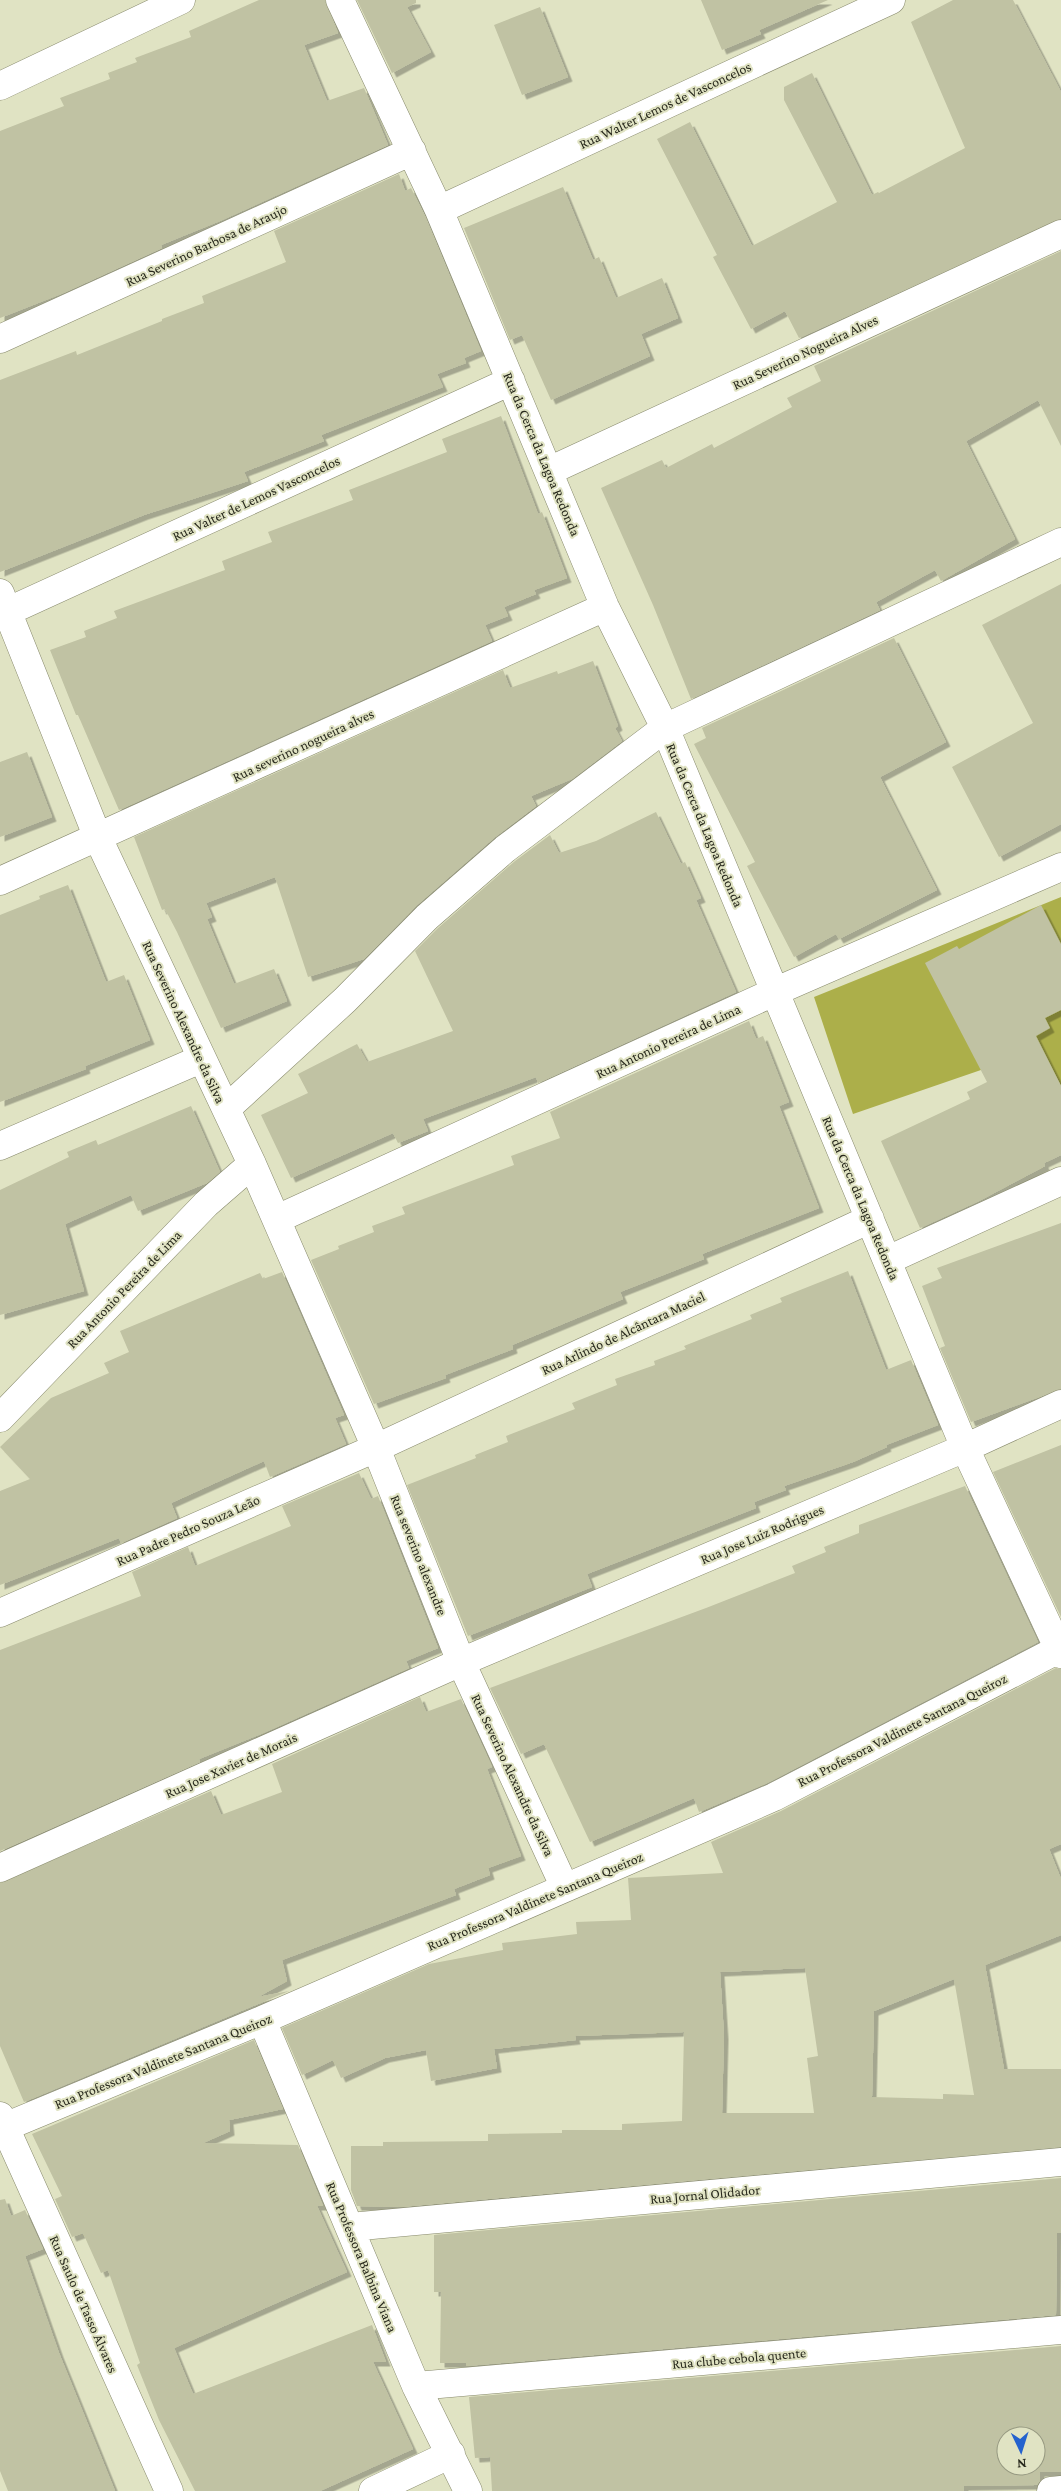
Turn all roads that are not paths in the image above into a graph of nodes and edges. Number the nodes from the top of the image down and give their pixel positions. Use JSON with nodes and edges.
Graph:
{"nodes":[{"id":1,"x":181,"y":0,"type":"edge"},
{"id":2,"x":340,"y":0,"type":"edge"},
{"id":3,"x":890,"y":0,"type":"edge"},
{"id":4,"x":0,"y":86,"type":"edge"},
{"id":5,"x":412,"y":151,"type":"junction"},
{"id":6,"x":439,"y":210,"type":"junction"},
{"id":7,"x":1061,"y":234,"type":"edge"},
{"id":8,"x":0,"y":339,"type":"edge"},
{"id":9,"x":511,"y":381,"type":"junction"},
{"id":10,"x":549,"y":470,"type":"junction"},
{"id":11,"x":1061,"y":542,"type":"edge"},
{"id":12,"x":3,"y":606,"type":"edge"},
{"id":13,"x":605,"y":607,"type":"junction"},
{"id":14,"x":664,"y":728,"type":"junction"},
{"id":15,"x":98,"y":838,"type":"junction"},
{"id":16,"x":1061,"y":867,"type":"edge"},
{"id":17,"x":0,"y":881,"type":"edge"},
{"id":18,"x":774,"y":992,"type":"junction"},
{"id":19,"x":202,"y":1059,"type":"junction"},
{"id":20,"x":226,"y":1109,"type":"junction"},
{"id":21,"x":0,"y":1146,"type":"edge"},
{"id":22,"x":252,"y":1164,"type":"junction"},
{"id":23,"x":1061,"y":1181,"type":"edge"},
{"id":24,"x":277,"y":1219,"type":"junction"},
{"id":25,"x":870,"y":1219,"type":"junction"},
{"id":26,"x":888,"y":1260,"type":"junction"},
{"id":27,"x":1061,"y":1404,"type":"edge"},
{"id":28,"x":0,"y":1418,"type":"edge"},
{"id":29,"x":376,"y":1448,"type":"junction"},
{"id":30,"x":965,"y":1448,"type":"junction"},
{"id":31,"x":0,"y":1613,"type":"edge"},
{"id":32,"x":1060,"y":1650,"type":"edge"},
{"id":33,"x":461,"y":1662,"type":"junction"},
{"id":34,"x":0,"y":1868,"type":"edge"},
{"id":35,"x":565,"y":1888,"type":"junction"},
{"id":36,"x":262,"y":2020,"type":"junction"},
{"id":37,"x":1,"y":2124,"type":"edge"},
{"id":38,"x":1061,"y":2162,"type":"edge"},
{"id":39,"x":350,"y":2227,"type":"junction"},
{"id":40,"x":1061,"y":2330,"type":"edge"},
{"id":41,"x":416,"y":2386,"type":"junction"},
{"id":42,"x":451,"y":2454,"type":"junction"},
{"id":43,"x":1061,"y":2490,"type":"edge"},
{"id":44,"x":168,"y":2491,"type":"edge"},
{"id":45,"x":374,"y":2491,"type":"edge"},
{"id":46,"x":468,"y":2491,"type":"edge"},
{"id":47,"x":1051,"y":2491,"type":"edge"}],
"edges":[{"from":1,"to":4,"type":"street"},
{"from":2,"to":5,"type":"street","name":"Rua da Cerca da Lagoa Redonda"},
{"from":3,"to":6,"type":"street","name":"Rua Walter Lemos de Vasconcelos"},
{"from":5,"to":6,"type":"street","name":"Rua da Cerca da Lagoa Redonda"},
{"from":5,"to":8,"type":"street","name":"Rua Severino Barbosa de Araujo"},
{"from":6,"to":9,"type":"street","name":"Rua da Cerca da Lagoa Redonda"},
{"from":7,"to":10,"type":"street","name":"Rua Severino Nogueira Alves"},
{"from":9,"to":10,"type":"street","name":"Rua da Cerca da Lagoa Redonda"},
{"from":9,"to":12,"type":"street","name":"Rua Valter de Lemos Vasconcelos"},
{"from":10,"to":13,"type":"street","name":"Rua da Cerca da Lagoa Redonda"},
{"from":11,"to":14,"type":"street"},
{"from":12,"to":15,"type":"street","name":"Rua Severino Alexandre da Silva"},
{"from":13,"to":14,"type":"street","name":"Rua da Cerca da Lagoa Redonda"},
{"from":13,"to":15,"type":"street","name":"Rua severino nogueira alves"},
{"from":14,"to":18,"type":"street","name":"Rua da Cerca da Lagoa Redonda"},
{"from":14,"to":20,"type":"street"},
{"from":15,"to":17,"type":"street","name":"Rua severino nogueira alves"},
{"from":15,"to":19,"type":"street","name":"Rua Severino Alexandre da Silva"},
{"from":16,"to":18,"type":"street","name":"Rua Antonio Pereira de Lima"},
{"from":18,"to":24,"type":"street","name":"Rua Antonio Pereira de Lima"},
{"from":18,"to":25,"type":"street","name":"Rua da Cerca da Lagoa Redonda"},
{"from":19,"to":20,"type":"street","name":"Rua Severino Alexandre da Silva"},
{"from":19,"to":21,"type":"street"},
{"from":20,"to":22,"type":"street","name":"Rua Severino Alexandre da Silva"},
{"from":22,"to":24,"type":"street","name":"Rua Severino Alexandre da Silva"},
{"from":22,"to":28,"type":"street","name":"Rua Antonio Pereira de Lima"},
{"from":23,"to":26,"type":"street"},
{"from":24,"to":29,"type":"street","name":"Rua Severino Alexandre da Silva"},
{"from":25,"to":26,"type":"street","name":"Rua da Cerca da Lagoa Redonda"},
{"from":25,"to":29,"type":"street","name":"Rua Arlindo de Alcântara Maciel"},
{"from":26,"to":30,"type":"street","name":"Rua da Cerca da Lagoa Redonda"},
{"from":27,"to":30,"type":"street","name":"Rua Jose Luiz Rodrigues"},
{"from":29,"to":31,"type":"street","name":"Rua Padre Pedro Souza Leão"},
{"from":29,"to":33,"type":"street","name":"Rua severino alexandre"},
{"from":30,"to":32,"type":"street","name":"Rua da Cerca da Lagoa Redonda"},
{"from":30,"to":33,"type":"street","name":"Rua Jose Luiz Rodrigues"},
{"from":32,"to":35,"type":"street","name":"Rua Professora Valdinete Santana Queiroz"},
{"from":33,"to":34,"type":"street","name":"Rua Jose Xavier de Morais"},
{"from":33,"to":35,"type":"street","name":"Rua Severino Alexandre da Silva"},
{"from":35,"to":36,"type":"street","name":"Rua Professora Valdinete Santana Queiroz"},
{"from":36,"to":37,"type":"street","name":"Rua Professora Valdinete Santana Queiroz"},
{"from":36,"to":39,"type":"street","name":"Rua Professora Balbina Viana"},
{"from":37,"to":44,"type":"street","name":"Rua Saulo de Tasso Álvares"},
{"from":38,"to":39,"type":"street","name":"Rua Jornal Olidador"},
{"from":39,"to":41,"type":"street","name":"Rua Professora Balbina Viana"},
{"from":40,"to":41,"type":"street","name":"Rua clube cebola quente"},
{"from":41,"to":42,"type":"street","name":"Rua Professora Balbina Viana"},
{"from":42,"to":45,"type":"street"},
{"from":42,"to":46,"type":"street","name":"Rua Professora Balbina Viana"},
{"from":43,"to":47,"type":"street"}]}
